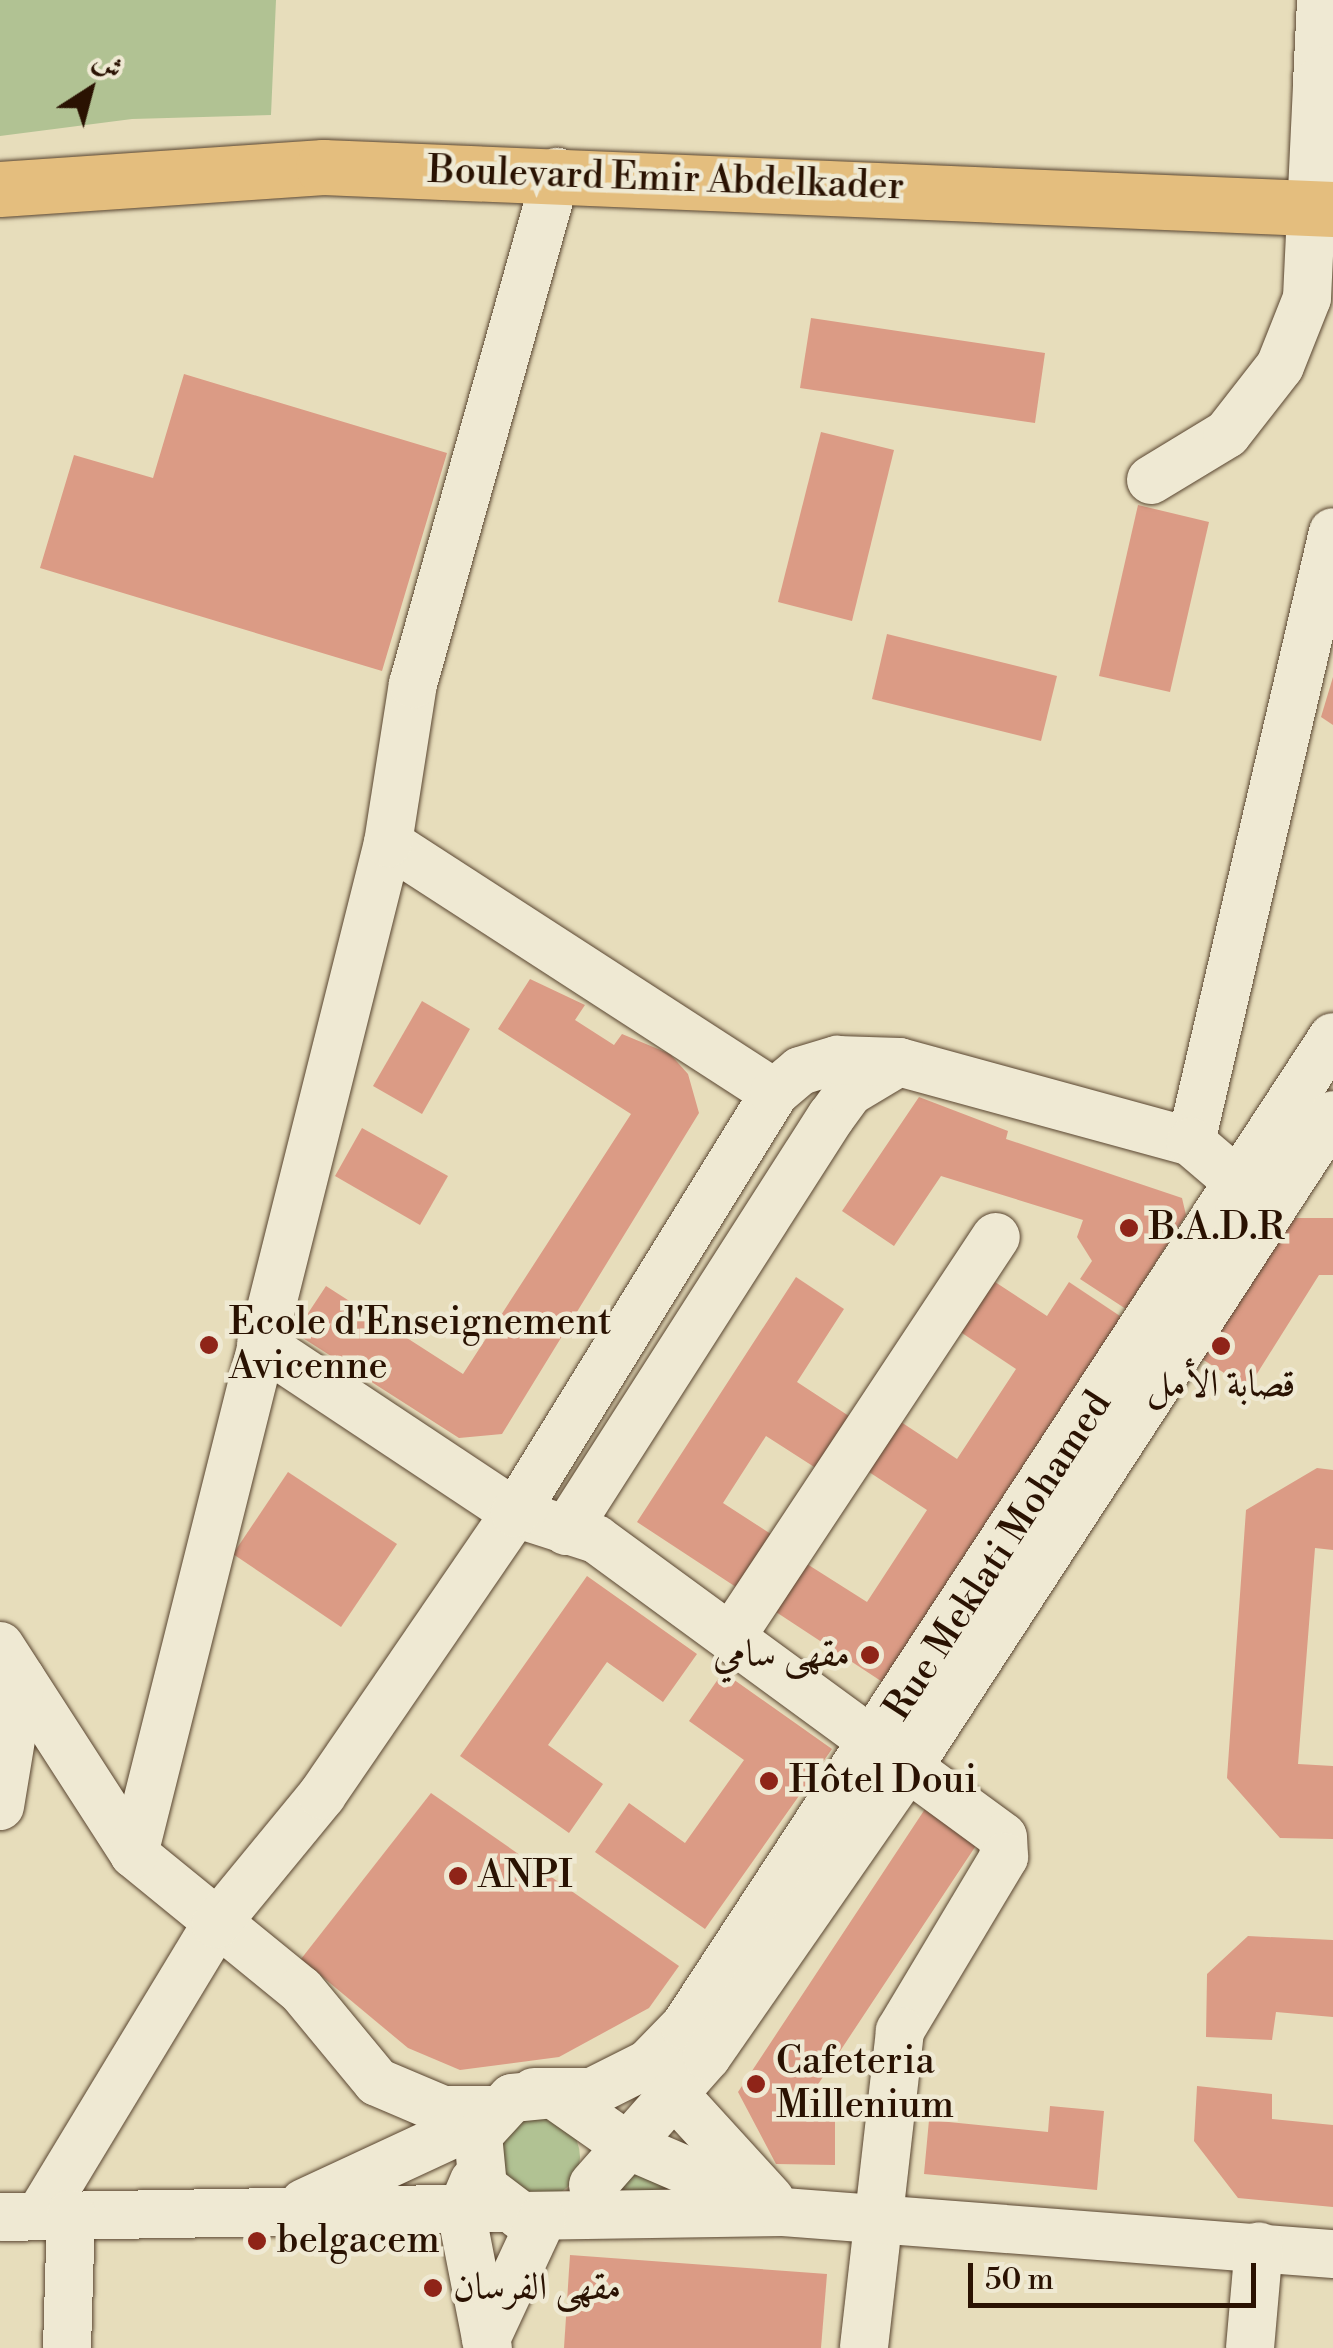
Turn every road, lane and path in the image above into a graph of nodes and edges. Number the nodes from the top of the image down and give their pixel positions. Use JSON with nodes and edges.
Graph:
{"nodes":[{"id":1,"x":1321,"y":0,"type":"edge"},
{"id":2,"x":1325,"y":75,"type":"edge"},
{"id":3,"x":557,"y":172,"type":"junction"},
{"id":4,"x":0,"y":188,"type":"edge"},
{"id":5,"x":1319,"y":208,"type":"edge"},
{"id":6,"x":1151,"y":480,"type":"dead end"},
{"id":7,"x":1333,"y":532,"type":"edge"},
{"id":8,"x":388,"y":843,"type":"junction"},
{"id":9,"x":1333,"y":1037,"type":"edge"},
{"id":10,"x":899,"y":1062,"type":"junction"},
{"id":11,"x":774,"y":1092,"type":"junction"},
{"id":12,"x":1333,"y":1115,"type":"edge"},
{"id":13,"x":1192,"y":1142,"type":"junction"},
{"id":14,"x":1315,"y":1167,"type":"edge"},
{"id":15,"x":1239,"y":1183,"type":"junction"},
{"id":16,"x":996,"y":1237,"type":"dead end"},
{"id":17,"x":260,"y":1344,"type":"junction"},
{"id":18,"x":515,"y":1513,"type":"junction"},
{"id":19,"x":566,"y":1531,"type":"junction"},
{"id":20,"x":733,"y":1634,"type":"junction"},
{"id":21,"x":11,"y":1663,"type":"edge"},
{"id":22,"x":896,"y":1751,"type":"junction"},
{"id":23,"x":0,"y":1806,"type":"edge"},
{"id":24,"x":134,"y":1854,"type":"junction"},
{"id":25,"x":216,"y":1924,"type":"junction"},
{"id":26,"x":675,"y":2095,"type":"junction"},
{"id":27,"x":505,"y":2107,"type":"junction"},
{"id":28,"x":586,"y":2115,"type":"junction"},
{"id":29,"x":623,"y":2143,"type":"junction"},
{"id":30,"x":523,"y":2202,"type":"junction"},
{"id":31,"x":294,"y":2208,"type":"junction"},
{"id":32,"x":783,"y":2212,"type":"junction"},
{"id":33,"x":37,"y":2215,"type":"edge"},
{"id":34,"x":876,"y":2217,"type":"junction"},
{"id":35,"x":1258,"y":2246,"type":"junction"},
{"id":36,"x":1333,"y":2254,"type":"edge"},
{"id":37,"x":487,"y":2344,"type":"edge"},
{"id":38,"x":67,"y":2348,"type":"edge"},
{"id":39,"x":864,"y":2348,"type":"edge"},
{"id":40,"x":1250,"y":2348,"type":"edge"}],
"edges":[{"from":1,"to":2,"type":"street"},
{"from":2,"to":5,"type":"street"},
{"from":3,"to":4,"type":"main road","name":"Boulevard Emir Abdelkader"},
{"from":3,"to":5,"type":"main road","name":"Boulevard Emir Abdelkader"},
{"from":3,"to":8,"type":"street"},
{"from":5,"to":6,"type":"street"},
{"from":7,"to":13,"type":"street"},
{"from":8,"to":11,"type":"street"},
{"from":8,"to":17,"type":"street"},
{"from":9,"to":15,"type":"street","name":"Rue Meklati Mohamed"},
{"from":10,"to":11,"type":"street"},
{"from":10,"to":13,"type":"street"},
{"from":10,"to":19,"type":"street"},
{"from":11,"to":18,"type":"street"},
{"from":12,"to":14,"type":"street","name":"Rue Meklati Mohamed"},
{"from":13,"to":15,"type":"street"},
{"from":14,"to":22,"type":"street","name":"Rue Meklati Mohamed"},
{"from":15,"to":22,"type":"street","name":"Rue Meklati Mohamed"},
{"from":16,"to":20,"type":"street"},
{"from":17,"to":18,"type":"street"},
{"from":17,"to":24,"type":"street"},
{"from":18,"to":19,"type":"street"},
{"from":18,"to":25,"type":"street"},
{"from":19,"to":20,"type":"street"},
{"from":20,"to":22,"type":"street"},
{"from":21,"to":23,"type":"street"},
{"from":21,"to":24,"type":"street","name":"Rue Meklati Mohamed"},
{"from":22,"to":26,"type":"street","name":"Rue Meklati Mohamed"},
{"from":22,"to":27,"type":"street","name":"Rue Meklati Mohamed"},
{"from":22,"to":34,"type":"street"},
{"from":24,"to":25,"type":"street","name":"Rue Meklati Mohamed"},
{"from":25,"to":27,"type":"street","name":"Rue Meklati Mohamed"},
{"from":25,"to":33,"type":"street"},
{"from":26,"to":29,"type":"street","name":"Rue Meklati Mohamed"},
{"from":26,"to":32,"type":"street"},
{"from":27,"to":28,"type":"street"},
{"from":27,"to":30,"type":"street"},
{"from":27,"to":31,"type":"street"},
{"from":28,"to":29,"type":"street"},
{"from":28,"to":30,"type":"street"},
{"from":29,"to":30,"type":"street","name":"Rue Meklati Mohamed"},
{"from":29,"to":32,"type":"street"},
{"from":30,"to":31,"type":"street"},
{"from":30,"to":32,"type":"street"},
{"from":30,"to":37,"type":"street"},
{"from":30,"to":37,"type":"street"},
{"from":31,"to":33,"type":"street"},
{"from":32,"to":34,"type":"street"},
{"from":33,"to":38,"type":"street"},
{"from":34,"to":35,"type":"street"},
{"from":34,"to":39,"type":"street"},
{"from":35,"to":36,"type":"street"},
{"from":35,"to":40,"type":"street"}]}
